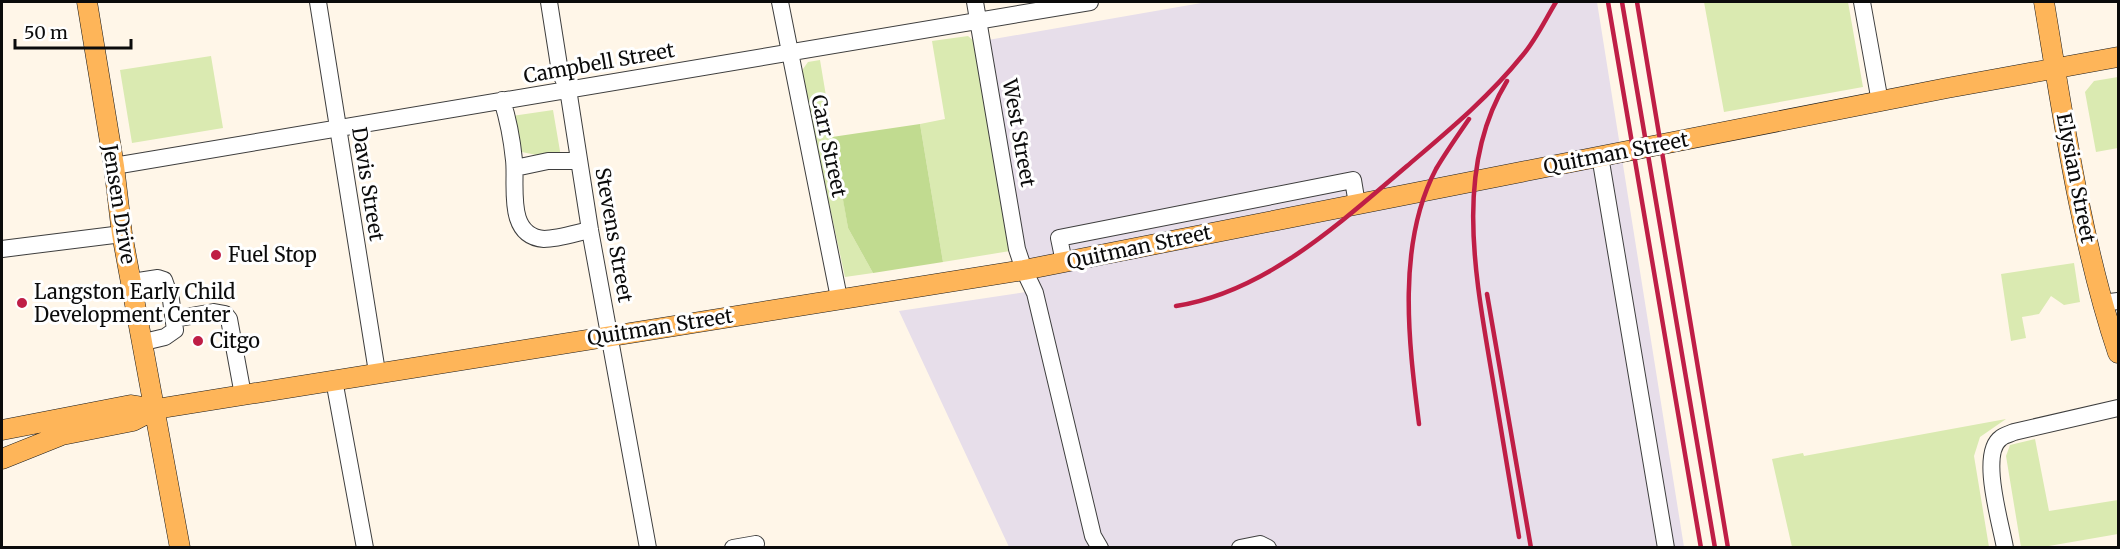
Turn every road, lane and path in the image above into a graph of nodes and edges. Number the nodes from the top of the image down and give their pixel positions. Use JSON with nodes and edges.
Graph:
{"nodes":[{"id":1,"x":87,"y":2,"type":"edge"},
{"id":2,"x":318,"y":2,"type":"edge"},
{"id":3,"x":549,"y":2,"type":"edge"},
{"id":4,"x":780,"y":2,"type":"edge"},
{"id":5,"x":975,"y":2,"type":"edge"},
{"id":6,"x":1090,"y":2,"type":"edge"},
{"id":7,"x":1862,"y":2,"type":"edge"},
{"id":8,"x":2044,"y":2,"type":"edge"},
{"id":9,"x":978,"y":20,"type":"junction"},
{"id":10,"x":789,"y":52,"type":"junction"},
{"id":11,"x":2118,"y":57,"type":"edge"},
{"id":12,"x":2055,"y":68,"type":"junction"},
{"id":13,"x":568,"y":89,"type":"junction"},
{"id":14,"x":502,"y":100,"type":"junction"},
{"id":15,"x":1880,"y":102,"type":"junction"},
{"id":16,"x":338,"y":128,"type":"junction"},
{"id":17,"x":1600,"y":156,"type":"junction"},
{"id":18,"x":579,"y":161,"type":"junction"},
{"id":19,"x":114,"y":166,"type":"junction"},
{"id":20,"x":515,"y":168,"type":"junction"},
{"id":21,"x":1321,"y":186,"type":"junction"},
{"id":22,"x":1270,"y":196,"type":"junction"},
{"id":23,"x":1357,"y":204,"type":"junction"},
{"id":24,"x":1326,"y":210,"type":"junction"},
{"id":25,"x":1275,"y":219,"type":"junction"},
{"id":26,"x":590,"y":230,"type":"junction"},
{"id":27,"x":122,"y":234,"type":"junction"},
{"id":28,"x":2,"y":249,"type":"edge"},
{"id":29,"x":1064,"y":262,"type":"junction"},
{"id":30,"x":1024,"y":270,"type":"junction"},
{"id":31,"x":132,"y":282,"type":"junction"},
{"id":32,"x":839,"y":298,"type":"junction"},
{"id":33,"x":2110,"y":302,"type":"edge"},
{"id":34,"x":174,"y":319,"type":"junction"},
{"id":35,"x":611,"y":334,"type":"junction"},
{"id":36,"x":144,"y":342,"type":"junction"},
{"id":37,"x":2118,"y":353,"type":"edge"},
{"id":38,"x":377,"y":372,"type":"junction"},
{"id":39,"x":334,"y":380,"type":"junction"},
{"id":40,"x":243,"y":395,"type":"junction"},
{"id":41,"x":2118,"y":408,"type":"edge"},
{"id":42,"x":156,"y":409,"type":"junction"},
{"id":43,"x":7,"y":432,"type":"edge"},
{"id":44,"x":2,"y":459,"type":"edge"},
{"id":45,"x":756,"y":544,"type":"dead end"},
{"id":46,"x":180,"y":548,"type":"edge"},
{"id":47,"x":364,"y":548,"type":"edge"},
{"id":48,"x":648,"y":548,"type":"edge"},
{"id":49,"x":733,"y":548,"type":"edge"},
{"id":50,"x":1100,"y":548,"type":"edge"},
{"id":51,"x":1240,"y":548,"type":"edge"},
{"id":52,"x":1268,"y":548,"type":"edge"},
{"id":53,"x":1666,"y":548,"type":"edge"},
{"id":54,"x":2005,"y":548,"type":"edge"}],
"edges":[{"from":1,"to":19,"type":"main road","name":"Jensen Drive"},
{"from":2,"to":16,"type":"street","name":"Davis Street"},
{"from":3,"to":13,"type":"street","name":"Stevens Street"},
{"from":4,"to":10,"type":"street","name":"Carr Street"},
{"from":5,"to":9,"type":"street","name":"West Street"},
{"from":6,"to":9,"type":"street","name":"Campbell Street"},
{"from":7,"to":15,"type":"street"},
{"from":8,"to":12,"type":"main road","name":"Elysian Street"},
{"from":9,"to":10,"type":"street","name":"Campbell Street"},
{"from":9,"to":30,"type":"street","name":"West Street"},
{"from":10,"to":13,"type":"street","name":"Campbell Street"},
{"from":10,"to":32,"type":"street","name":"Carr Street"},
{"from":11,"to":12,"type":"main road","name":"Quitman Street"},
{"from":12,"to":15,"type":"main road","name":"Quitman Street"},
{"from":12,"to":33,"type":"main road","name":"Elysian Street"},
{"from":13,"to":14,"type":"street","name":"Campbell Street"},
{"from":13,"to":18,"type":"street","name":"Stevens Street"},
{"from":14,"to":16,"type":"street","name":"Campbell Street"},
{"from":14,"to":20,"type":"street"},
{"from":15,"to":17,"type":"main road","name":"Quitman Street"},
{"from":16,"to":19,"type":"street","name":"Campbell Street"},
{"from":16,"to":38,"type":"street","name":"Davis Street"},
{"from":17,"to":23,"type":"main road","name":"Quitman Street"},
{"from":17,"to":53,"type":"street"},
{"from":18,"to":20,"type":"street"},
{"from":18,"to":26,"type":"street","name":"Stevens Street"},
{"from":19,"to":27,"type":"main road","name":"Jensen Drive"},
{"from":20,"to":26,"type":"street"},
{"from":21,"to":22,"type":"street"},
{"from":21,"to":23,"type":"street"},
{"from":21,"to":24,"type":"street"},
{"from":22,"to":25,"type":"street"},
{"from":22,"to":29,"type":"street"},
{"from":23,"to":24,"type":"main road","name":"Quitman Street"},
{"from":24,"to":25,"type":"main road","name":"Quitman Street"},
{"from":25,"to":29,"type":"main road","name":"Quitman Street"},
{"from":26,"to":35,"type":"street","name":"Stevens Street"},
{"from":27,"to":28,"type":"street"},
{"from":27,"to":31,"type":"main road","name":"Jensen Drive"},
{"from":29,"to":30,"type":"main road","name":"Quitman Street"},
{"from":30,"to":32,"type":"main road","name":"Quitman Street"},
{"from":30,"to":50,"type":"street","name":"West Street"},
{"from":31,"to":34,"type":"street"},
{"from":31,"to":36,"type":"main road","name":"Jensen Drive"},
{"from":32,"to":35,"type":"main road","name":"Quitman Street"},
{"from":33,"to":37,"type":"main road","name":"Elysian Street"},
{"from":34,"to":36,"type":"street"},
{"from":34,"to":40,"type":"street"},
{"from":35,"to":38,"type":"main road","name":"Quitman Street"},
{"from":35,"to":48,"type":"street","name":"Stevens Street"},
{"from":36,"to":42,"type":"main road","name":"Jensen Drive"},
{"from":38,"to":39,"type":"main road","name":"Quitman Street"},
{"from":39,"to":40,"type":"main road","name":"Quitman Street"},
{"from":39,"to":47,"type":"street"},
{"from":40,"to":42,"type":"main road","name":"Quitman Street"},
{"from":41,"to":54,"type":"street"},
{"from":42,"to":43,"type":"main road","name":"Quitman Street"},
{"from":42,"to":44,"type":"main road","name":"Quitman Street"},
{"from":42,"to":46,"type":"main road","name":"Jensen Drive"},
{"from":45,"to":49,"type":"street"},
{"from":51,"to":52,"type":"street"}]}
